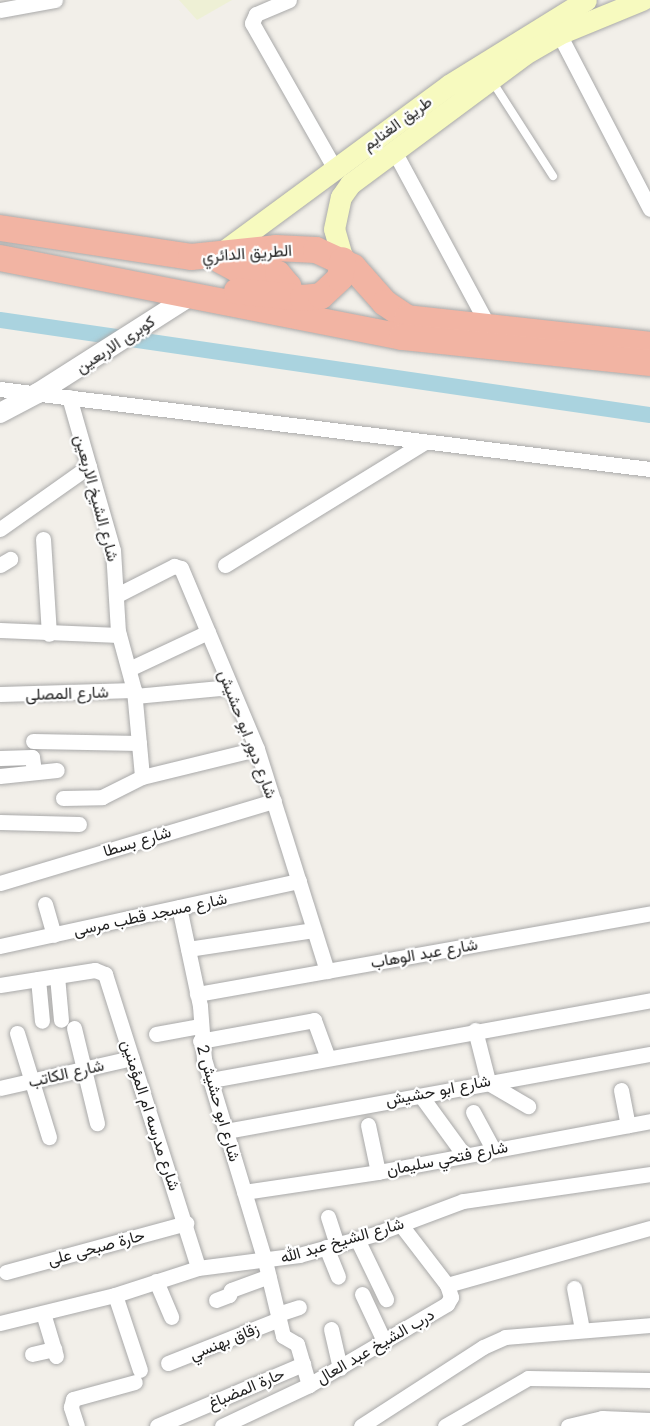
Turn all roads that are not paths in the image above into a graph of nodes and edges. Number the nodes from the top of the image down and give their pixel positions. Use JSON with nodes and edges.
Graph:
{"nodes":[{"id":1,"x":55,"y":0,"type":"edge"},
{"id":2,"x":290,"y":0,"type":"edge"},
{"id":3,"x":586,"y":0,"type":"edge"},
{"id":4,"x":642,"y":0,"type":"edge"},
{"id":5,"x":0,"y":10,"type":"edge"},
{"id":6,"x":559,"y":34,"type":"junction"},
{"id":7,"x":489,"y":77,"type":"junction"},
{"id":8,"x":393,"y":149,"type":"junction"},
{"id":9,"x":335,"y":169,"type":"junction"},
{"id":10,"x":553,"y":176,"type":"dead end"},
{"id":11,"x":650,"y":209,"type":"edge"},
{"id":12,"x":1,"y":224,"type":"edge"},
{"id":13,"x":216,"y":256,"type":"junction"},
{"id":14,"x":0,"y":258,"type":"edge"},
{"id":15,"x":343,"y":260,"type":"junction"},
{"id":16,"x":192,"y":295,"type":"junction"},
{"id":17,"x":288,"y":297,"type":"junction"},
{"id":18,"x":489,"y":327,"type":"junction"},
{"id":19,"x":650,"y":345,"type":"edge"},
{"id":20,"x":650,"y":363,"type":"edge"},
{"id":21,"x":0,"y":389,"type":"edge"},
{"id":22,"x":38,"y":393,"type":"junction"},
{"id":23,"x":69,"y":397,"type":"junction"},
{"id":24,"x":0,"y":413,"type":"edge"},
{"id":25,"x":425,"y":442,"type":"junction"},
{"id":26,"x":89,"y":466,"type":"junction"},
{"id":27,"x":650,"y":469,"type":"edge"},
{"id":28,"x":0,"y":529,"type":"edge"},
{"id":29,"x":43,"y":539,"type":"dead end"},
{"id":30,"x":225,"y":565,"type":"dead end"},
{"id":31,"x":119,"y":594,"type":"junction"},
{"id":32,"x":0,"y":630,"type":"edge"},
{"id":33,"x":208,"y":632,"type":"junction"},
{"id":34,"x":49,"y":634,"type":"junction"},
{"id":35,"x":119,"y":635,"type":"junction"},
{"id":36,"x":130,"y":668,"type":"junction"},
{"id":37,"x":231,"y":687,"type":"junction"},
{"id":38,"x":135,"y":693,"type":"junction"},
{"id":39,"x":0,"y":694,"type":"edge"},
{"id":40,"x":33,"y":741,"type":"dead end"},
{"id":41,"x":139,"y":742,"type":"junction"},
{"id":42,"x":257,"y":749,"type":"junction"},
{"id":43,"x":0,"y":758,"type":"edge"},
{"id":44,"x":57,"y":770,"type":"dead end"},
{"id":45,"x":34,"y":772,"type":"junction"},
{"id":46,"x":0,"y":776,"type":"edge"},
{"id":47,"x":142,"y":777,"type":"junction"},
{"id":48,"x":63,"y":798,"type":"dead end"},
{"id":49,"x":274,"y":801,"type":"junction"},
{"id":50,"x":0,"y":822,"type":"edge"},
{"id":51,"x":79,"y":824,"type":"dead end"},
{"id":52,"x":299,"y":881,"type":"junction"},
{"id":53,"x":0,"y":883,"type":"edge"},
{"id":54,"x":45,"y":904,"type":"dead end"},
{"id":55,"x":179,"y":907,"type":"junction"},
{"id":56,"x":650,"y":913,"type":"edge"},
{"id":57,"x":314,"y":930,"type":"junction"},
{"id":58,"x":54,"y":935,"type":"junction"},
{"id":59,"x":1,"y":942,"type":"edge"},
{"id":60,"x":188,"y":949,"type":"junction"},
{"id":61,"x":327,"y":971,"type":"junction"},
{"id":62,"x":57,"y":976,"type":"junction"},
{"id":63,"x":38,"y":979,"type":"junction"},
{"id":64,"x":0,"y":985,"type":"edge"},
{"id":65,"x":197,"y":994,"type":"junction"},
{"id":66,"x":650,"y":1000,"type":"edge"},
{"id":67,"x":61,"y":1020,"type":"dead end"},
{"id":68,"x":42,"y":1021,"type":"dead end"},
{"id":69,"x":75,"y":1028,"type":"dead end"},
{"id":70,"x":475,"y":1030,"type":"junction"},
{"id":71,"x":17,"y":1033,"type":"dead end"},
{"id":72,"x":156,"y":1034,"type":"dead end"},
{"id":73,"x":200,"y":1034,"type":"junction"},
{"id":74,"x":650,"y":1054,"type":"edge"},
{"id":75,"x":132,"y":1058,"type":"junction"},
{"id":76,"x":328,"y":1058,"type":"junction"},
{"id":77,"x":84,"y":1069,"type":"junction"},
{"id":78,"x":211,"y":1080,"type":"junction"},
{"id":79,"x":30,"y":1081,"type":"junction"},
{"id":80,"x":487,"y":1081,"type":"junction"},
{"id":81,"x":0,"y":1088,"type":"edge"},
{"id":82,"x":621,"y":1090,"type":"dead end"},
{"id":83,"x":421,"y":1096,"type":"junction"},
{"id":84,"x":528,"y":1106,"type":"dead end"},
{"id":85,"x":473,"y":1112,"type":"dead end"},
{"id":86,"x":650,"y":1121,"type":"edge"},
{"id":87,"x":97,"y":1123,"type":"dead end"},
{"id":88,"x":368,"y":1125,"type":"dead end"},
{"id":89,"x":628,"y":1125,"type":"junction"},
{"id":90,"x":226,"y":1131,"type":"junction"},
{"id":91,"x":49,"y":1137,"type":"dead end"},
{"id":92,"x":493,"y":1149,"type":"junction"},
{"id":93,"x":464,"y":1155,"type":"junction"},
{"id":94,"x":378,"y":1172,"type":"junction"},
{"id":95,"x":650,"y":1174,"type":"edge"},
{"id":96,"x":244,"y":1192,"type":"junction"},
{"id":97,"x":328,"y":1217,"type":"dead end"},
{"id":98,"x":186,"y":1222,"type":"junction"},
{"id":99,"x":401,"y":1225,"type":"junction"},
{"id":100,"x":650,"y":1228,"type":"edge"},
{"id":101,"x":357,"y":1239,"type":"junction"},
{"id":102,"x":332,"y":1246,"type":"junction"},
{"id":103,"x":265,"y":1261,"type":"junction"},
{"id":104,"x":198,"y":1268,"type":"junction"},
{"id":105,"x":6,"y":1272,"type":"dead end"},
{"id":106,"x":269,"y":1276,"type":"junction"},
{"id":107,"x":338,"y":1277,"type":"dead end"},
{"id":108,"x":156,"y":1281,"type":"junction"},
{"id":109,"x":447,"y":1286,"type":"junction"},
{"id":110,"x":574,"y":1288,"type":"dead end"},
{"id":111,"x":362,"y":1293,"type":"dead end"},
{"id":112,"x":115,"y":1295,"type":"junction"},
{"id":113,"x":386,"y":1299,"type":"dead end"},
{"id":114,"x":222,"y":1301,"type":"dead end"},
{"id":115,"x":299,"y":1307,"type":"dead end"},
{"id":116,"x":43,"y":1313,"type":"junction"},
{"id":117,"x":171,"y":1317,"type":"dead end"},
{"id":118,"x":278,"y":1317,"type":"junction"},
{"id":119,"x":0,"y":1323,"type":"edge"},
{"id":120,"x":650,"y":1325,"type":"edge"},
{"id":121,"x":331,"y":1329,"type":"dead end"},
{"id":122,"x":582,"y":1329,"type":"junction"},
{"id":123,"x":384,"y":1341,"type":"junction"},
{"id":124,"x":32,"y":1354,"type":"dead end"},
{"id":125,"x":168,"y":1363,"type":"dead end"},
{"id":126,"x":303,"y":1364,"type":"junction"},
{"id":127,"x":340,"y":1368,"type":"junction"},
{"id":128,"x":650,"y":1380,"type":"edge"},
{"id":129,"x":309,"y":1385,"type":"junction"},
{"id":130,"x":650,"y":1420,"type":"edge"},
{"id":131,"x":77,"y":1426,"type":"edge"},
{"id":132,"x":157,"y":1426,"type":"edge"},
{"id":133,"x":222,"y":1426,"type":"edge"},
{"id":134,"x":361,"y":1426,"type":"edge"},
{"id":135,"x":445,"y":1426,"type":"edge"},
{"id":136,"x":568,"y":1426,"type":"edge"}],
"edges":[{"from":1,"to":5,"type":"street"},
{"from":2,"to":9,"type":"street"},
{"from":3,"to":9,"type":"main road","name":"طريق الغنايم"},
{"from":4,"to":6,"type":"main road","name":"طريق الغنايم"},
{"from":6,"to":7,"type":"main road","name":"طريق الغنايم"},
{"from":6,"to":11,"type":"street"},
{"from":7,"to":8,"type":"main road","name":"طريق الغنايم"},
{"from":7,"to":10,"type":"lane"},
{"from":8,"to":15,"type":"main road","name":"طريق الغنايم"},
{"from":8,"to":18,"type":"street"},
{"from":9,"to":13,"type":"main road","name":"طريق الغنايم"},
{"from":12,"to":13,"type":"highway","name":"الطريق الدائري"},
{"from":13,"to":15,"type":"highway","name":"الطريق الدائري"},
{"from":13,"to":17,"type":"highway"},
{"from":14,"to":16,"type":"highway"},
{"from":15,"to":17,"type":"highway"},
{"from":15,"to":18,"type":"highway","name":"الطريق الدائري"},
{"from":16,"to":17,"type":"highway"},
{"from":16,"to":20,"type":"highway"},
{"from":16,"to":22,"type":"street","name":"كوبرى الاربعين"},
{"from":18,"to":19,"type":"highway","name":"الطريق الدائري"},
{"from":21,"to":22,"type":"street"},
{"from":22,"to":23,"type":"street"},
{"from":22,"to":24,"type":"street","name":"كوبرى الاربعين"},
{"from":23,"to":25,"type":"street"},
{"from":23,"to":26,"type":"street","name":"شارع الشيخ الاربعين"},
{"from":25,"to":27,"type":"street"},
{"from":25,"to":30,"type":"street"},
{"from":26,"to":28,"type":"street"},
{"from":26,"to":31,"type":"street","name":"شارع الشيخ الاربعين"},
{"from":29,"to":34,"type":"street"},
{"from":31,"to":33,"type":"street","name":"شارع دبور ابو حشيش"},
{"from":31,"to":35,"type":"street","name":"شارع الشيخ الاربعين"},
{"from":32,"to":34,"type":"street"},
{"from":33,"to":36,"type":"street"},
{"from":33,"to":37,"type":"street","name":"شارع دبور ابو حشيش"},
{"from":34,"to":35,"type":"street"},
{"from":35,"to":36,"type":"street","name":"شارع الشيخ الاربعين"},
{"from":36,"to":38,"type":"street","name":"شارع الشيخ الاربعين"},
{"from":37,"to":38,"type":"street","name":"شارع المصلى"},
{"from":37,"to":42,"type":"street","name":"شارع دبور ابو حشيش"},
{"from":38,"to":39,"type":"street","name":"شارع المصلى"},
{"from":38,"to":41,"type":"street","name":"شارع الشيخ الاربعين"},
{"from":40,"to":41,"type":"street"},
{"from":41,"to":47,"type":"street","name":"شارع الشيخ الاربعين"},
{"from":42,"to":47,"type":"street"},
{"from":42,"to":49,"type":"street","name":"شارع دبور ابو حشيش"},
{"from":43,"to":45,"type":"street"},
{"from":44,"to":45,"type":"street"},
{"from":45,"to":46,"type":"street"},
{"from":47,"to":48,"type":"street"},
{"from":49,"to":52,"type":"street","name":"شارع دبور ابو حشيش"},
{"from":49,"to":53,"type":"street","name":"شارع بسطا"},
{"from":50,"to":51,"type":"street"},
{"from":52,"to":55,"type":"street","name":"شارع مسجد قطب مرسى"},
{"from":52,"to":57,"type":"street","name":"شارع دبور ابو حشيش"},
{"from":54,"to":58,"type":"street"},
{"from":55,"to":58,"type":"street","name":"شارع مسجد قطب مرسى"},
{"from":55,"to":60,"type":"street","name":"شارع ابو حشيش 2"},
{"from":56,"to":61,"type":"street","name":"شارع عبد الوهاب"},
{"from":57,"to":60,"type":"street"},
{"from":57,"to":61,"type":"street","name":"شارع دبور ابو حشيش"},
{"from":58,"to":59,"type":"street","name":"شارع مسجد قطب مرسى"},
{"from":60,"to":65,"type":"street","name":"شارع ابو حشيش 2"},
{"from":61,"to":65,"type":"street","name":"شارع عبد الوهاب"},
{"from":62,"to":63,"type":"street"},
{"from":62,"to":67,"type":"street"},
{"from":62,"to":75,"type":"street","name":"شارع مدرسه ام المؤمنين"},
{"from":63,"to":64,"type":"street"},
{"from":63,"to":68,"type":"street"},
{"from":65,"to":73,"type":"street","name":"شارع ابو حشيش 2"},
{"from":66,"to":70,"type":"street"},
{"from":69,"to":77,"type":"street"},
{"from":70,"to":76,"type":"street"},
{"from":70,"to":80,"type":"street"},
{"from":71,"to":79,"type":"street"},
{"from":72,"to":73,"type":"street"},
{"from":73,"to":76,"type":"street"},
{"from":73,"to":78,"type":"street","name":"شارع ابو حشيش 2"},
{"from":74,"to":80,"type":"street","name":"شارع ابو حشيش"},
{"from":75,"to":77,"type":"street","name":"شارع الكاتب"},
{"from":75,"to":98,"type":"street","name":"شارع مدرسه ام المؤمنين"},
{"from":76,"to":78,"type":"street"},
{"from":77,"to":79,"type":"street","name":"شارع الكاتب"},
{"from":77,"to":87,"type":"street"},
{"from":78,"to":90,"type":"street","name":"شارع ابو حشيش 2"},
{"from":79,"to":81,"type":"street","name":"شارع الكاتب"},
{"from":79,"to":91,"type":"street"},
{"from":80,"to":83,"type":"street","name":"شارع ابو حشيش"},
{"from":80,"to":84,"type":"street"},
{"from":82,"to":89,"type":"street"},
{"from":83,"to":90,"type":"street","name":"شارع ابو حشيش"},
{"from":83,"to":93,"type":"street"},
{"from":85,"to":92,"type":"street"},
{"from":86,"to":89,"type":"street","name":"شارع فتحي سليمان"},
{"from":88,"to":94,"type":"street"},
{"from":89,"to":92,"type":"street","name":"شارع فتحي سليمان"},
{"from":90,"to":96,"type":"street","name":"شارع ابو حشيش 2"},
{"from":92,"to":93,"type":"street","name":"شارع فتحي سليمان"},
{"from":93,"to":94,"type":"street","name":"شارع فتحي سليمان"},
{"from":94,"to":96,"type":"street","name":"شارع فتحي سليمان"},
{"from":95,"to":99,"type":"street","name":"شارع الشيخ عبد الله"},
{"from":96,"to":103,"type":"street","name":"شارع ابو حشيش 2"},
{"from":97,"to":102,"type":"street"},
{"from":98,"to":104,"type":"street","name":"شارع مدرسه ام المؤمنين"},
{"from":98,"to":105,"type":"street","name":"حارة صبحى على"},
{"from":99,"to":101,"type":"street","name":"شارع الشيخ عبد الله"},
{"from":99,"to":109,"type":"street"},
{"from":100,"to":109,"type":"street"},
{"from":101,"to":102,"type":"street","name":"شارع الشيخ عبد الله"},
{"from":101,"to":113,"type":"street"},
{"from":102,"to":103,"type":"street","name":"شارع الشيخ عبد الله"},
{"from":102,"to":107,"type":"street"},
{"from":103,"to":104,"type":"street","name":"شارع الشيخ عبد الله"},
{"from":103,"to":106,"type":"street","name":"شارع ابو حشيش 2"},
{"from":104,"to":108,"type":"street","name":"شارع الشيخ عبد الله"},
{"from":106,"to":114,"type":"street"},
{"from":106,"to":118,"type":"street","name":"شارع ابو حشيش 2"},
{"from":108,"to":112,"type":"street","name":"شارع الشيخ عبد الله"},
{"from":108,"to":117,"type":"street"},
{"from":109,"to":123,"type":"street","name":"درب الشيخ عبد العال"},
{"from":110,"to":122,"type":"street"},
{"from":111,"to":123,"type":"street"},
{"from":112,"to":116,"type":"street","name":"شارع الشيخ عبد الله"},
{"from":112,"to":131,"type":"street"},
{"from":115,"to":118,"type":"street","name":"زقاق بهنسي"},
{"from":116,"to":119,"type":"street","name":"شارع الشيخ عبد الله"},
{"from":116,"to":124,"type":"street"},
{"from":118,"to":125,"type":"street","name":"زقاق بهنسي"},
{"from":118,"to":126,"type":"street"},
{"from":120,"to":122,"type":"street"},
{"from":121,"to":127,"type":"street"},
{"from":122,"to":134,"type":"street"},
{"from":123,"to":127,"type":"street","name":"درب الشيخ عبد العال"},
{"from":126,"to":129,"type":"street"},
{"from":126,"to":132,"type":"street","name":"حارة المضباغ"},
{"from":127,"to":129,"type":"street","name":"درب الشيخ عبد العال"},
{"from":128,"to":135,"type":"street"},
{"from":129,"to":133,"type":"street","name":"درب الشيخ عبد العال"},
{"from":130,"to":136,"type":"street"}]}
